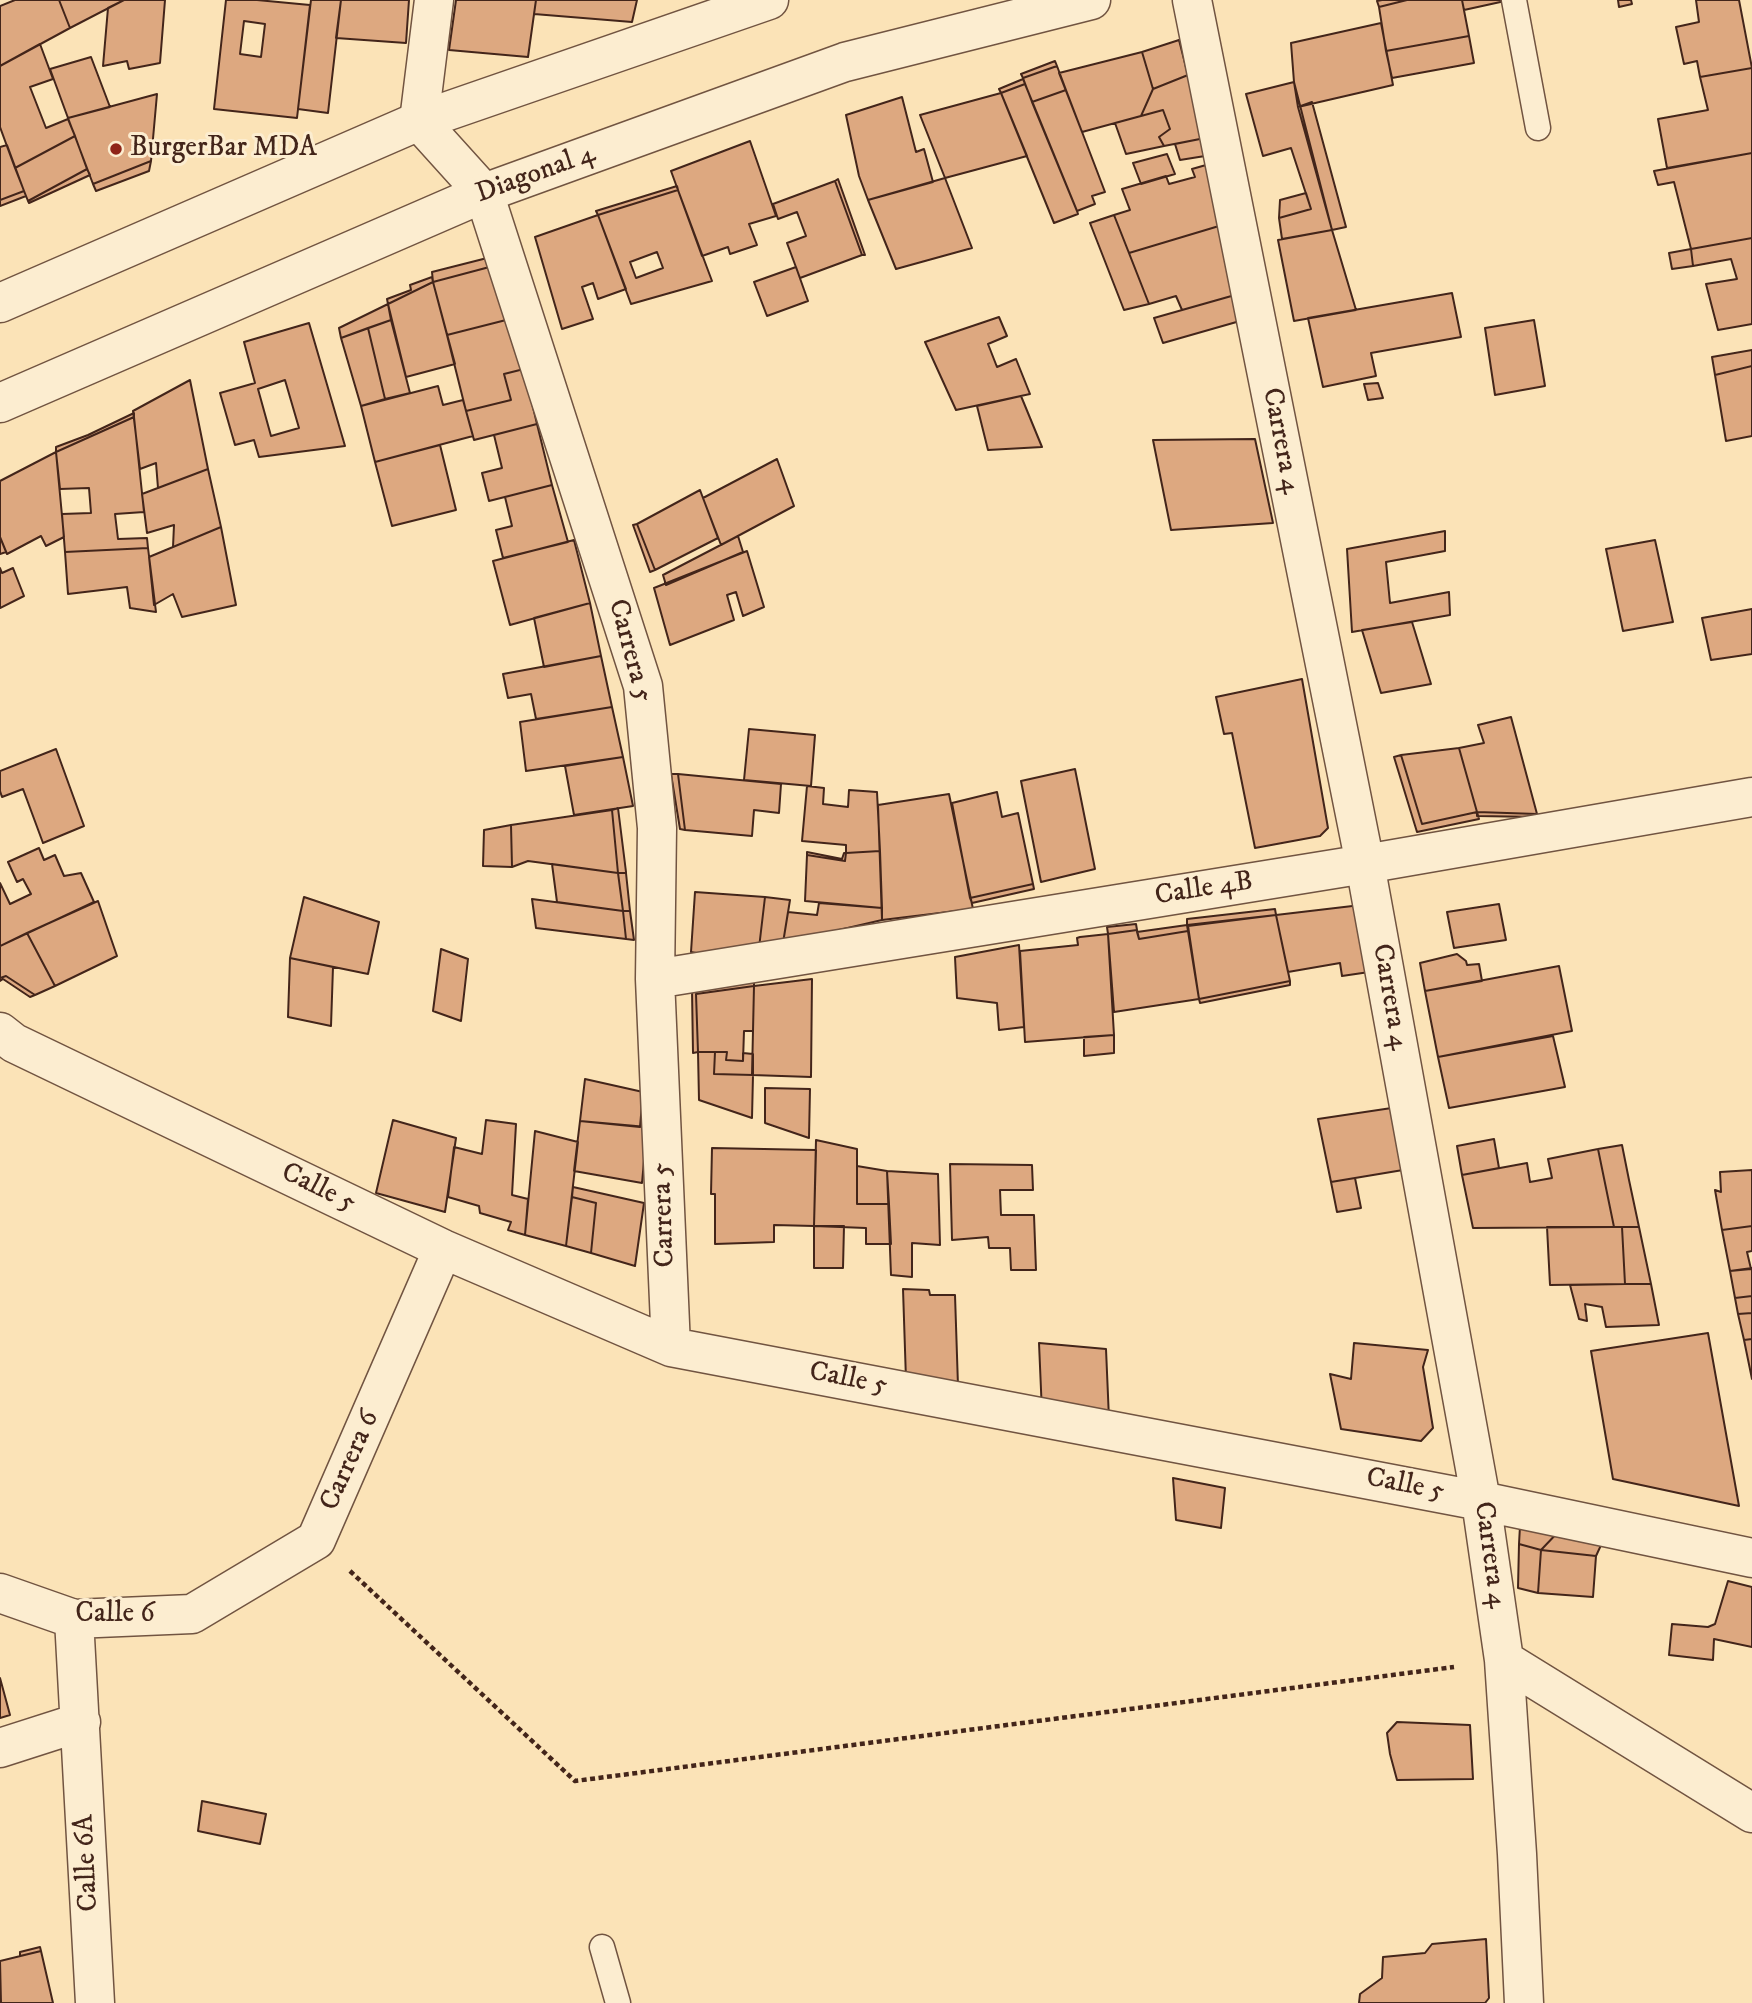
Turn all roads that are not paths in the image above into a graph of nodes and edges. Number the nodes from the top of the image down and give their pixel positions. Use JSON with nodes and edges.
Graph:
{"nodes":[{"id":1,"x":434,"y":0,"type":"edge"},
{"id":2,"x":769,"y":0,"type":"edge"},
{"id":3,"x":1091,"y":0,"type":"edge"},
{"id":4,"x":1192,"y":0,"type":"edge"},
{"id":5,"x":1514,"y":0,"type":"edge"},
{"id":6,"x":419,"y":121,"type":"junction"},
{"id":7,"x":1538,"y":128,"type":"dead end"},
{"id":8,"x":484,"y":193,"type":"junction"},
{"id":9,"x":0,"y":303,"type":"edge"},
{"id":10,"x":0,"y":403,"type":"edge"},
{"id":11,"x":1752,"y":797,"type":"edge"},
{"id":12,"x":1365,"y":864,"type":"junction"},
{"id":13,"x":655,"y":979,"type":"junction"},
{"id":14,"x":0,"y":1032,"type":"edge"},
{"id":15,"x":443,"y":1249,"type":"junction"},
{"id":16,"x":671,"y":1347,"type":"junction"},
{"id":17,"x":1481,"y":1501,"type":"junction"},
{"id":18,"x":1752,"y":1558,"type":"edge"},
{"id":19,"x":0,"y":1593,"type":"edge"},
{"id":20,"x":192,"y":1614,"type":"joint"},
{"id":21,"x":75,"y":1619,"type":"junction"},
{"id":22,"x":1504,"y":1660,"type":"junction"},
{"id":23,"x":81,"y":1722,"type":"junction"},
{"id":24,"x":0,"y":1748,"type":"edge"},
{"id":25,"x":1752,"y":1813,"type":"edge"},
{"id":26,"x":602,"y":1947,"type":"dead end"},
{"id":27,"x":94,"y":2003,"type":"edge"},
{"id":28,"x":618,"y":2003,"type":"edge"},
{"id":29,"x":1524,"y":2003,"type":"edge"}],
"edges":[{"from":1,"to":6,"type":"street"},
{"from":2,"to":6,"type":"street"},
{"from":3,"to":8,"type":"street","name":"Diagonal 4"},
{"from":4,"to":12,"type":"street","name":"Carrera 4"},
{"from":5,"to":7,"type":"lane"},
{"from":6,"to":8,"type":"street","name":"Carrera 5"},
{"from":6,"to":9,"type":"street"},
{"from":8,"to":10,"type":"street","name":"Diagonal 4"},
{"from":8,"to":13,"type":"street","name":"Carrera 5"},
{"from":11,"to":12,"type":"street","name":"Calle 4B"},
{"from":12,"to":13,"type":"street","name":"Calle 4B"},
{"from":12,"to":17,"type":"street","name":"Carrera 4"},
{"from":13,"to":16,"type":"street","name":"Carrera 5"},
{"from":14,"to":15,"type":"street","name":"Calle 5"},
{"from":15,"to":16,"type":"street","name":"Calle 5"},
{"from":15,"to":20,"type":"street","name":"Carrera 6"},
{"from":16,"to":17,"type":"street","name":"Calle 5"},
{"from":17,"to":18,"type":"street","name":"Calle 5"},
{"from":17,"to":22,"type":"street","name":"Carrera 4"},
{"from":19,"to":21,"type":"street","name":"Calle 6"},
{"from":20,"to":21,"type":"street","name":"Calle 6"},
{"from":21,"to":23,"type":"street","name":"Calle 6A"},
{"from":22,"to":25,"type":"street"},
{"from":22,"to":29,"type":"street","name":"Carrera 4"},
{"from":23,"to":24,"type":"street"},
{"from":23,"to":27,"type":"street","name":"Calle 6A"},
{"from":26,"to":28,"type":"lane"}]}
